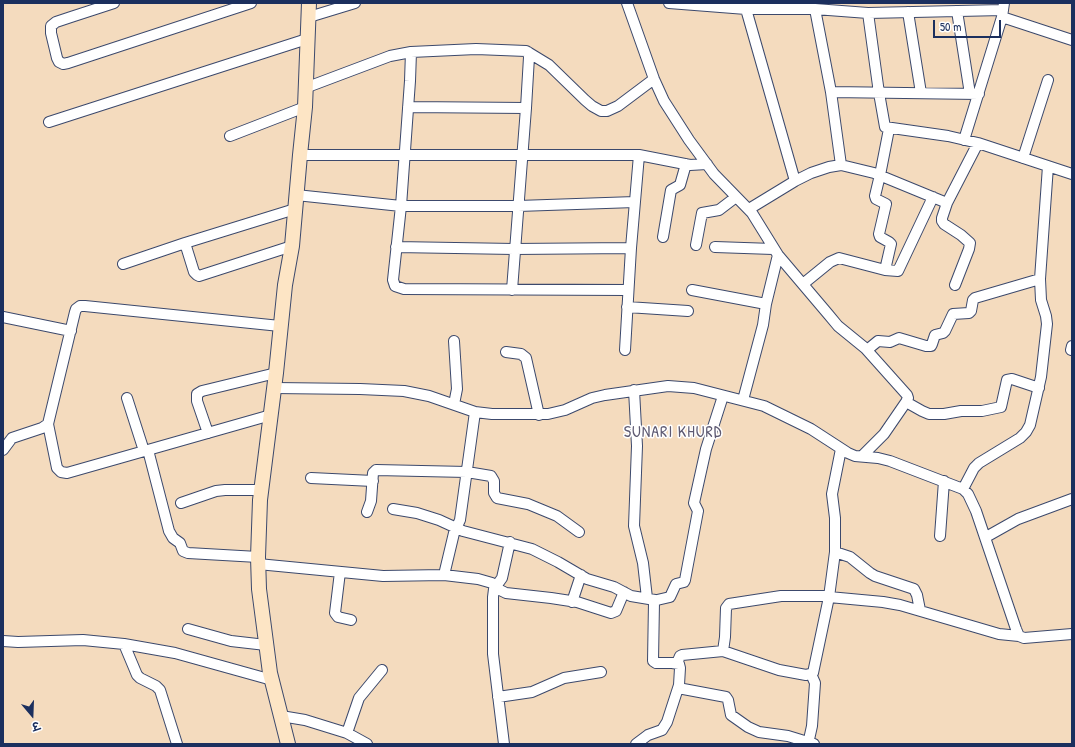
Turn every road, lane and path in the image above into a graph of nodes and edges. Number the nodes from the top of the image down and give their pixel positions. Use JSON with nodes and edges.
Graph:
{"nodes":[{"id":1,"x":114,"y":3,"type":"edge"},
{"id":2,"x":251,"y":3,"type":"edge"},
{"id":3,"x":355,"y":3,"type":"edge"},
{"id":4,"x":627,"y":3,"type":"edge"},
{"id":5,"x":669,"y":3,"type":"edge"},
{"id":6,"x":978,"y":6,"type":"edge"},
{"id":7,"x":746,"y":9,"type":"junction"},
{"id":8,"x":815,"y":9,"type":"junction"},
{"id":9,"x":309,"y":10,"type":"edge"},
{"id":10,"x":1003,"y":10,"type":"edge"},
{"id":11,"x":957,"y":11,"type":"junction"},
{"id":12,"x":908,"y":12,"type":"junction"},
{"id":13,"x":868,"y":13,"type":"junction"},
{"id":14,"x":307,"y":39,"type":"junction"},
{"id":15,"x":1072,"y":40,"type":"edge"},
{"id":16,"x":411,"y":52,"type":"junction"},
{"id":17,"x":528,"y":52,"type":"junction"},
{"id":18,"x":654,"y":79,"type":"junction"},
{"id":19,"x":1048,"y":80,"type":"dead end"},
{"id":20,"x":305,"y":88,"type":"junction"},
{"id":21,"x":830,"y":92,"type":"junction"},
{"id":22,"x":879,"y":93,"type":"junction"},
{"id":23,"x":921,"y":93,"type":"junction"},
{"id":24,"x":974,"y":94,"type":"junction"},
{"id":25,"x":305,"y":107,"type":"junction"},
{"id":26,"x":408,"y":107,"type":"junction"},
{"id":27,"x":526,"y":108,"type":"junction"},
{"id":28,"x":50,"y":122,"type":"dead end"},
{"id":29,"x":889,"y":129,"type":"junction"},
{"id":30,"x":230,"y":136,"type":"dead end"},
{"id":31,"x":964,"y":140,"type":"junction"},
{"id":32,"x":978,"y":143,"type":"junction"},
{"id":33,"x":300,"y":155,"type":"junction"},
{"id":34,"x":639,"y":155,"type":"junction"},
{"id":35,"x":404,"y":156,"type":"junction"},
{"id":36,"x":523,"y":156,"type":"junction"},
{"id":37,"x":1023,"y":158,"type":"junction"},
{"id":38,"x":686,"y":164,"type":"junction"},
{"id":39,"x":707,"y":164,"type":"junction"},
{"id":40,"x":841,"y":165,"type":"junction"},
{"id":41,"x":1048,"y":166,"type":"junction"},
{"id":42,"x":1072,"y":174,"type":"edge"},
{"id":43,"x":880,"y":175,"type":"junction"},
{"id":44,"x":795,"y":181,"type":"junction"},
{"id":45,"x":296,"y":195,"type":"junction"},
{"id":46,"x":736,"y":197,"type":"junction"},
{"id":47,"x":933,"y":197,"type":"junction"},
{"id":48,"x":635,"y":202,"type":"junction"},
{"id":49,"x":947,"y":203,"type":"junction"},
{"id":50,"x":401,"y":206,"type":"junction"},
{"id":51,"x":518,"y":206,"type":"junction"},
{"id":52,"x":295,"y":209,"type":"junction"},
{"id":53,"x":749,"y":209,"type":"junction"},
{"id":54,"x":663,"y":236,"type":"dead end"},
{"id":55,"x":185,"y":243,"type":"junction"},
{"id":56,"x":696,"y":245,"type":"dead end"},
{"id":57,"x":292,"y":246,"type":"junction"},
{"id":58,"x":396,"y":247,"type":"junction"},
{"id":59,"x":715,"y":247,"type":"dead end"},
{"id":60,"x":631,"y":248,"type":"junction"},
{"id":61,"x":514,"y":249,"type":"junction"},
{"id":62,"x":776,"y":252,"type":"junction"},
{"id":63,"x":123,"y":264,"type":"dead end"},
{"id":64,"x":885,"y":270,"type":"junction"},
{"id":65,"x":1040,"y":279,"type":"junction"},
{"id":66,"x":803,"y":284,"type":"junction"},
{"id":67,"x":955,"y":285,"type":"dead end"},
{"id":68,"x":512,"y":290,"type":"junction"},
{"id":69,"x":628,"y":290,"type":"junction"},
{"id":70,"x":692,"y":290,"type":"dead end"},
{"id":71,"x":766,"y":304,"type":"junction"},
{"id":72,"x":627,"y":307,"type":"junction"},
{"id":73,"x":688,"y":311,"type":"dead end"},
{"id":74,"x":3,"y":317,"type":"edge"},
{"id":75,"x":280,"y":326,"type":"junction"},
{"id":76,"x":71,"y":331,"type":"junction"},
{"id":77,"x":454,"y":341,"type":"dead end"},
{"id":78,"x":625,"y":350,"type":"dead end"},
{"id":79,"x":867,"y":350,"type":"junction"},
{"id":80,"x":506,"y":352,"type":"dead end"},
{"id":81,"x":276,"y":373,"type":"junction"},
{"id":82,"x":274,"y":388,"type":"junction"},
{"id":83,"x":1039,"y":388,"type":"junction"},
{"id":84,"x":634,"y":390,"type":"junction"},
{"id":85,"x":723,"y":396,"type":"junction"},
{"id":86,"x":127,"y":398,"type":"dead end"},
{"id":87,"x":743,"y":400,"type":"junction"},
{"id":88,"x":906,"y":402,"type":"junction"},
{"id":89,"x":454,"y":404,"type":"junction"},
{"id":90,"x":475,"y":412,"type":"junction"},
{"id":91,"x":271,"y":415,"type":"junction"},
{"id":92,"x":539,"y":415,"type":"junction"},
{"id":93,"x":48,"y":424,"type":"junction"},
{"id":94,"x":208,"y":433,"type":"junction"},
{"id":95,"x":841,"y":449,"type":"junction"},
{"id":96,"x":3,"y":450,"type":"edge"},
{"id":97,"x":146,"y":450,"type":"junction"},
{"id":98,"x":862,"y":456,"type":"junction"},
{"id":99,"x":467,"y":472,"type":"junction"},
{"id":100,"x":311,"y":478,"type":"dead end"},
{"id":101,"x":373,"y":480,"type":"junction"},
{"id":102,"x":944,"y":481,"type":"junction"},
{"id":103,"x":963,"y":489,"type":"junction"},
{"id":104,"x":262,"y":490,"type":"junction"},
{"id":105,"x":1072,"y":499,"type":"edge"},
{"id":106,"x":181,"y":504,"type":"dead end"},
{"id":107,"x":393,"y":509,"type":"dead end"},
{"id":108,"x":367,"y":512,"type":"dead end"},
{"id":109,"x":456,"y":528,"type":"junction"},
{"id":110,"x":579,"y":532,"type":"dead end"},
{"id":111,"x":940,"y":536,"type":"dead end"},
{"id":112,"x":986,"y":537,"type":"junction"},
{"id":113,"x":510,"y":542,"type":"junction"},
{"id":114,"x":835,"y":552,"type":"junction"},
{"id":115,"x":258,"y":560,"type":"junction"},
{"id":116,"x":340,"y":572,"type":"junction"},
{"id":117,"x":444,"y":575,"type":"junction"},
{"id":118,"x":581,"y":575,"type":"junction"},
{"id":119,"x":495,"y":586,"type":"junction"},
{"id":120,"x":624,"y":592,"type":"junction"},
{"id":121,"x":829,"y":596,"type":"junction"},
{"id":122,"x":651,"y":599,"type":"junction"},
{"id":123,"x":572,"y":602,"type":"junction"},
{"id":124,"x":920,"y":610,"type":"junction"},
{"id":125,"x":351,"y":620,"type":"dead end"},
{"id":126,"x":188,"y":629,"type":"dead end"},
{"id":127,"x":1019,"y":636,"type":"junction"},
{"id":128,"x":1071,"y":637,"type":"edge"},
{"id":129,"x":3,"y":641,"type":"edge"},
{"id":130,"x":124,"y":644,"type":"junction"},
{"id":131,"x":266,"y":645,"type":"junction"},
{"id":132,"x":723,"y":651,"type":"junction"},
{"id":133,"x":677,"y":663,"type":"junction"},
{"id":134,"x":382,"y":670,"type":"dead end"},
{"id":135,"x":601,"y":672,"type":"dead end"},
{"id":136,"x":811,"y":674,"type":"junction"},
{"id":137,"x":272,"y":680,"type":"junction"},
{"id":138,"x":678,"y":688,"type":"junction"},
{"id":139,"x":498,"y":697,"type":"junction"},
{"id":140,"x":281,"y":716,"type":"junction"},
{"id":141,"x":347,"y":733,"type":"junction"},
{"id":142,"x":177,"y":744,"type":"edge"},
{"id":143,"x":288,"y":744,"type":"edge"},
{"id":144,"x":368,"y":744,"type":"edge"},
{"id":145,"x":504,"y":744,"type":"edge"},
{"id":146,"x":636,"y":744,"type":"edge"},
{"id":147,"x":810,"y":744,"type":"edge"}],
"edges":[{"from":1,"to":2,"type":"street"},
{"from":3,"to":9,"type":"street"},
{"from":4,"to":18,"type":"street"},
{"from":5,"to":7,"type":"street"},
{"from":6,"to":10,"type":"street"},
{"from":6,"to":11,"type":"street"},
{"from":7,"to":8,"type":"street"},
{"from":7,"to":44,"type":"street"},
{"from":8,"to":13,"type":"street"},
{"from":8,"to":21,"type":"street"},
{"from":9,"to":14,"type":"street"},
{"from":10,"to":15,"type":"street"},
{"from":10,"to":24,"type":"street"},
{"from":11,"to":12,"type":"street"},
{"from":11,"to":24,"type":"street"},
{"from":12,"to":13,"type":"street"},
{"from":12,"to":23,"type":"street"},
{"from":13,"to":22,"type":"street"},
{"from":14,"to":20,"type":"street"},
{"from":14,"to":28,"type":"street"},
{"from":16,"to":17,"type":"street"},
{"from":16,"to":20,"type":"street"},
{"from":16,"to":26,"type":"street"},
{"from":17,"to":18,"type":"street"},
{"from":17,"to":27,"type":"street"},
{"from":18,"to":39,"type":"street"},
{"from":19,"to":37,"type":"street"},
{"from":20,"to":25,"type":"street"},
{"from":21,"to":22,"type":"street"},
{"from":21,"to":40,"type":"street"},
{"from":22,"to":23,"type":"street"},
{"from":22,"to":29,"type":"street"},
{"from":23,"to":24,"type":"street"},
{"from":24,"to":31,"type":"street"},
{"from":25,"to":30,"type":"street"},
{"from":25,"to":33,"type":"street"},
{"from":26,"to":27,"type":"street"},
{"from":26,"to":35,"type":"street"},
{"from":27,"to":36,"type":"street"},
{"from":29,"to":31,"type":"street"},
{"from":29,"to":43,"type":"street"},
{"from":31,"to":32,"type":"street"},
{"from":32,"to":37,"type":"street"},
{"from":32,"to":49,"type":"street"},
{"from":33,"to":35,"type":"street"},
{"from":33,"to":45,"type":"street"},
{"from":34,"to":36,"type":"street"},
{"from":34,"to":38,"type":"street"},
{"from":34,"to":48,"type":"street"},
{"from":35,"to":36,"type":"street"},
{"from":35,"to":50,"type":"street"},
{"from":36,"to":51,"type":"street"},
{"from":37,"to":41,"type":"street"},
{"from":38,"to":39,"type":"street"},
{"from":38,"to":54,"type":"street"},
{"from":39,"to":46,"type":"street"},
{"from":40,"to":43,"type":"street"},
{"from":40,"to":44,"type":"street"},
{"from":41,"to":42,"type":"street"},
{"from":41,"to":65,"type":"street"},
{"from":43,"to":47,"type":"street"},
{"from":43,"to":64,"type":"street"},
{"from":44,"to":53,"type":"street"},
{"from":45,"to":50,"type":"street"},
{"from":45,"to":52,"type":"street"},
{"from":46,"to":53,"type":"street"},
{"from":46,"to":56,"type":"street"},
{"from":47,"to":49,"type":"street"},
{"from":47,"to":64,"type":"street"},
{"from":48,"to":51,"type":"street"},
{"from":48,"to":60,"type":"street"},
{"from":49,"to":67,"type":"street"},
{"from":50,"to":51,"type":"street"},
{"from":50,"to":58,"type":"street"},
{"from":51,"to":61,"type":"street"},
{"from":52,"to":55,"type":"street"},
{"from":52,"to":57,"type":"street"},
{"from":53,"to":62,"type":"street"},
{"from":55,"to":57,"type":"street"},
{"from":55,"to":63,"type":"street"},
{"from":57,"to":75,"type":"street"},
{"from":58,"to":61,"type":"street"},
{"from":58,"to":68,"type":"street"},
{"from":59,"to":62,"type":"street"},
{"from":60,"to":61,"type":"street"},
{"from":60,"to":69,"type":"street"},
{"from":61,"to":68,"type":"street"},
{"from":62,"to":66,"type":"street"},
{"from":62,"to":71,"type":"street"},
{"from":64,"to":66,"type":"street"},
{"from":65,"to":79,"type":"street"},
{"from":65,"to":83,"type":"street"},
{"from":66,"to":79,"type":"street"},
{"from":68,"to":69,"type":"street"},
{"from":69,"to":72,"type":"street"},
{"from":70,"to":71,"type":"street"},
{"from":71,"to":87,"type":"street"},
{"from":72,"to":73,"type":"street"},
{"from":72,"to":78,"type":"street"},
{"from":74,"to":76,"type":"street"},
{"from":75,"to":76,"type":"street"},
{"from":75,"to":81,"type":"street"},
{"from":76,"to":93,"type":"street"},
{"from":77,"to":89,"type":"street"},
{"from":79,"to":88,"type":"street"},
{"from":80,"to":92,"type":"street"},
{"from":81,"to":82,"type":"street"},
{"from":81,"to":94,"type":"street"},
{"from":82,"to":89,"type":"street"},
{"from":82,"to":91,"type":"street"},
{"from":83,"to":88,"type":"street"},
{"from":83,"to":103,"type":"street"},
{"from":84,"to":85,"type":"street"},
{"from":84,"to":92,"type":"street"},
{"from":84,"to":122,"type":"street"},
{"from":85,"to":87,"type":"street"},
{"from":85,"to":122,"type":"street"},
{"from":86,"to":97,"type":"street"},
{"from":87,"to":95,"type":"street"},
{"from":88,"to":98,"type":"street"},
{"from":89,"to":90,"type":"street"},
{"from":90,"to":92,"type":"street"},
{"from":90,"to":99,"type":"street"},
{"from":91,"to":94,"type":"street"},
{"from":91,"to":104,"type":"street"},
{"from":93,"to":96,"type":"street"},
{"from":93,"to":97,"type":"street"},
{"from":94,"to":97,"type":"street"},
{"from":95,"to":98,"type":"street"},
{"from":95,"to":114,"type":"street"},
{"from":97,"to":115,"type":"street"},
{"from":98,"to":102,"type":"street"},
{"from":99,"to":101,"type":"street"},
{"from":99,"to":109,"type":"street"},
{"from":99,"to":110,"type":"street"},
{"from":100,"to":101,"type":"street"},
{"from":101,"to":108,"type":"street"},
{"from":102,"to":103,"type":"street"},
{"from":102,"to":111,"type":"street"},
{"from":103,"to":112,"type":"street"},
{"from":104,"to":106,"type":"street"},
{"from":104,"to":115,"type":"street"},
{"from":105,"to":112,"type":"street"},
{"from":107,"to":109,"type":"street"},
{"from":109,"to":113,"type":"street"},
{"from":109,"to":117,"type":"street"},
{"from":112,"to":127,"type":"street"},
{"from":113,"to":118,"type":"street"},
{"from":113,"to":119,"type":"street"},
{"from":114,"to":121,"type":"street"},
{"from":114,"to":124,"type":"street"},
{"from":115,"to":116,"type":"street"},
{"from":115,"to":131,"type":"street"},
{"from":116,"to":117,"type":"street"},
{"from":116,"to":125,"type":"street"},
{"from":117,"to":119,"type":"street"},
{"from":118,"to":120,"type":"street"},
{"from":118,"to":123,"type":"street"},
{"from":119,"to":123,"type":"street"},
{"from":119,"to":139,"type":"street"},
{"from":120,"to":122,"type":"street"},
{"from":120,"to":123,"type":"street"},
{"from":121,"to":124,"type":"street"},
{"from":121,"to":132,"type":"street"},
{"from":121,"to":136,"type":"street"},
{"from":122,"to":133,"type":"street"},
{"from":124,"to":127,"type":"street"},
{"from":126,"to":131,"type":"street"},
{"from":127,"to":128,"type":"street"},
{"from":129,"to":130,"type":"street"},
{"from":130,"to":137,"type":"street"},
{"from":130,"to":142,"type":"street"},
{"from":131,"to":137,"type":"street"},
{"from":132,"to":133,"type":"street"},
{"from":132,"to":136,"type":"street"},
{"from":133,"to":138,"type":"street"},
{"from":134,"to":141,"type":"street"},
{"from":135,"to":139,"type":"street"},
{"from":136,"to":147,"type":"street"},
{"from":137,"to":140,"type":"street"},
{"from":138,"to":146,"type":"street"},
{"from":138,"to":147,"type":"street"},
{"from":139,"to":145,"type":"street"},
{"from":140,"to":141,"type":"street"},
{"from":140,"to":143,"type":"street"},
{"from":141,"to":144,"type":"street"}]}
